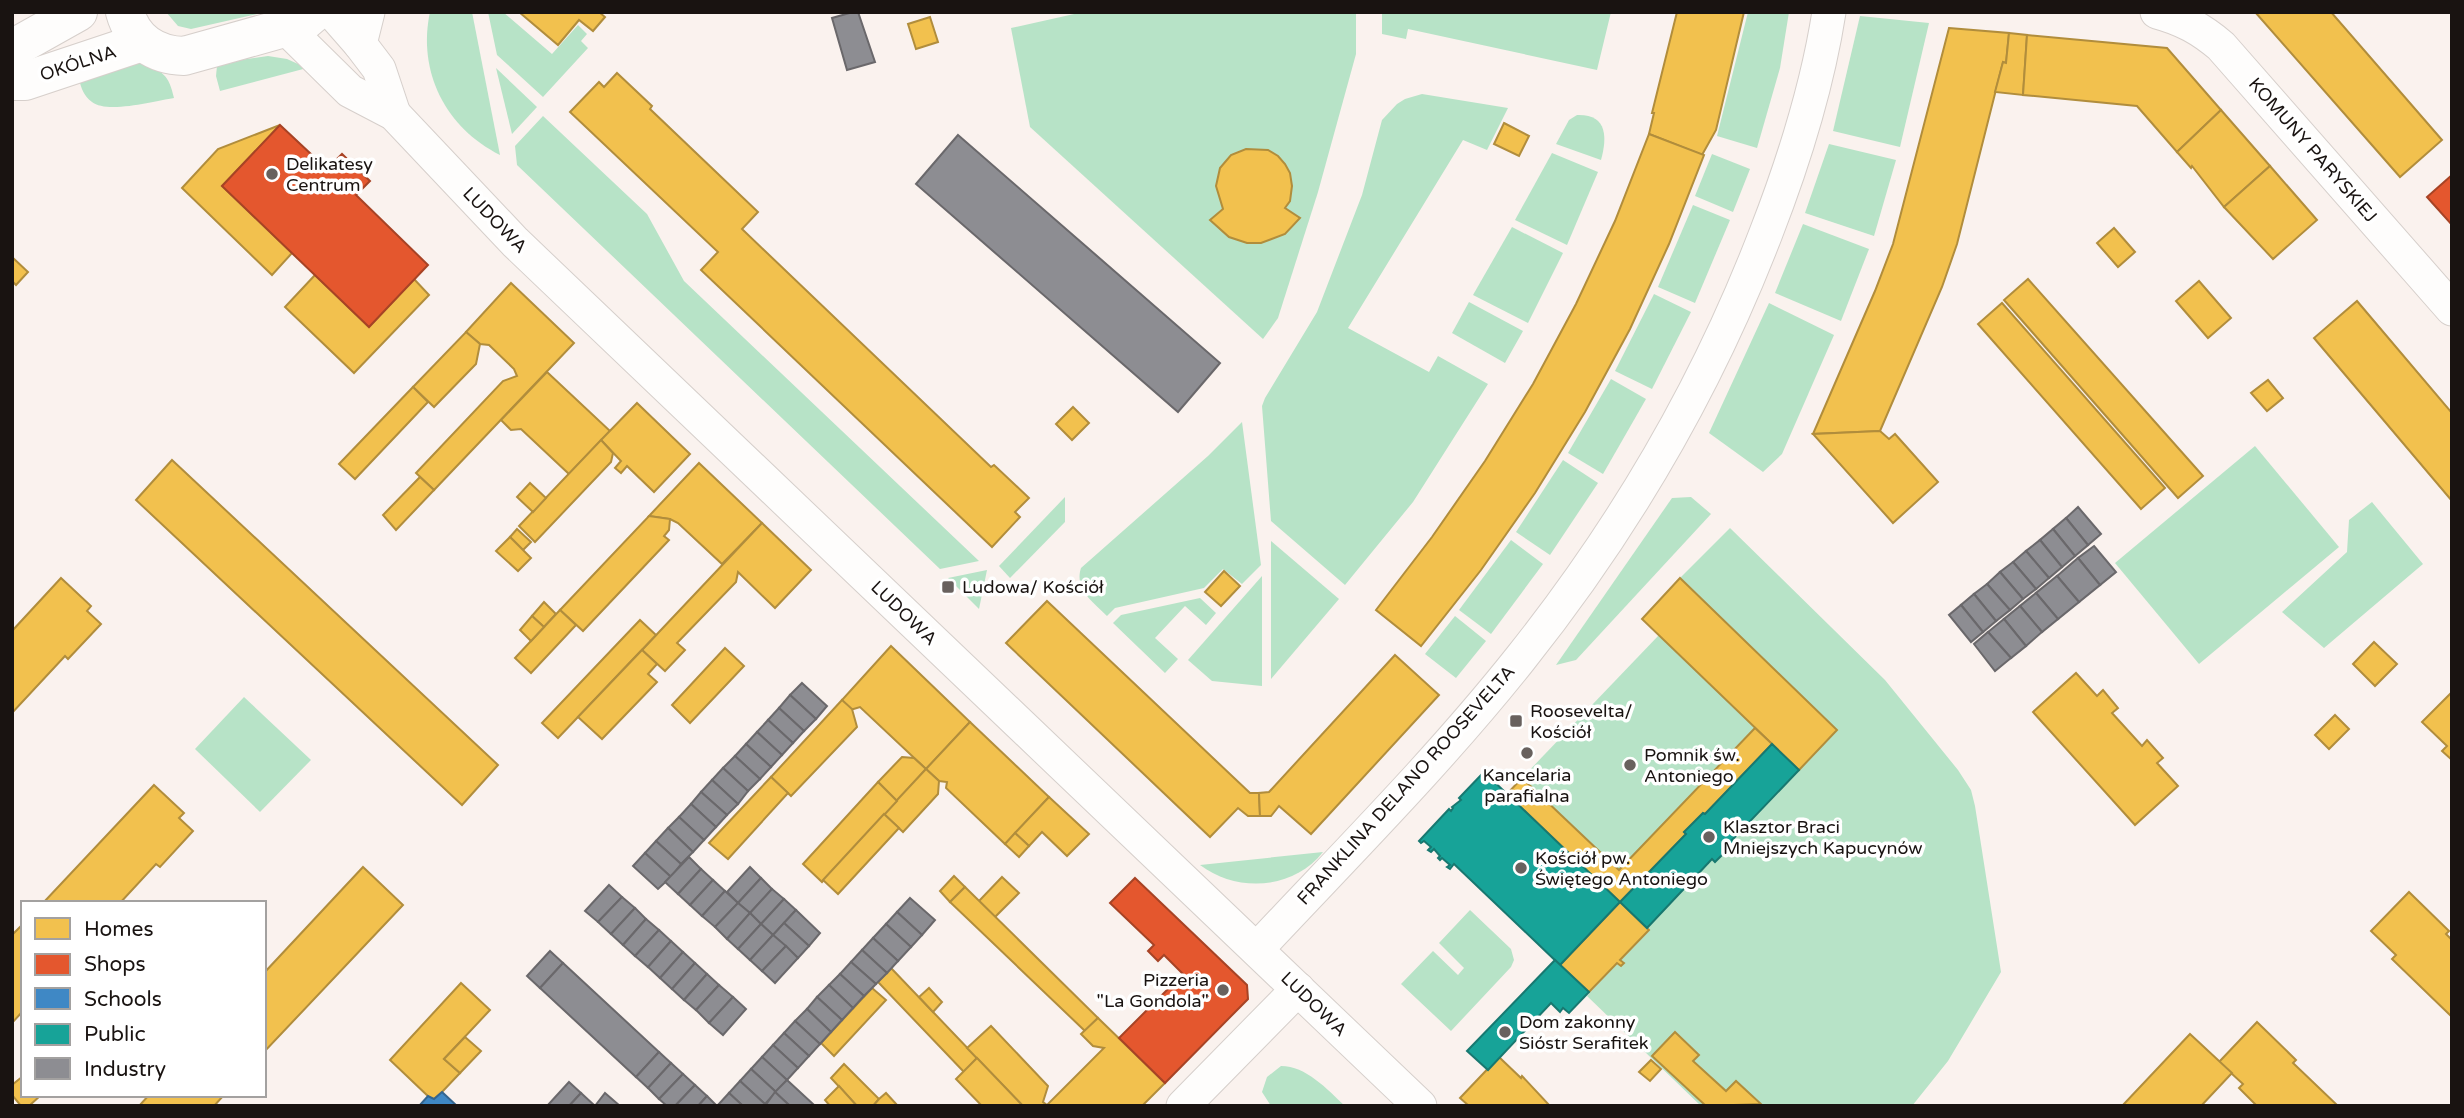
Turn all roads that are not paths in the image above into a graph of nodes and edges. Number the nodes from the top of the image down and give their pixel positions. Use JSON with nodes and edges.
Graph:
{"nodes":[{"id":1,"x":78,"y":12,"type":"edge"},
{"id":2,"x":332,"y":12,"type":"edge"},
{"id":3,"x":368,"y":12,"type":"edge"},
{"id":4,"x":1829,"y":12,"type":"edge"},
{"id":5,"x":2157,"y":12,"type":"edge"},
{"id":6,"x":301,"y":20,"type":"edge"},
{"id":7,"x":134,"y":27,"type":"edge"},
{"id":8,"x":360,"y":44,"type":"junction"},
{"id":9,"x":12,"y":49,"type":"edge"},
{"id":10,"x":12,"y":81,"type":"edge"},
{"id":11,"x":394,"y":114,"type":"junction"},
{"id":12,"x":2452,"y":309,"type":"edge"},
{"id":13,"x":1257,"y":949,"type":"junction"},
{"id":14,"x":1298,"y":989,"type":"junction"},
{"id":15,"x":1183,"y":1106,"type":"edge"},
{"id":16,"x":1420,"y":1106,"type":"edge"}],
"edges":[{"from":1,"to":9,"type":"street","name":"OKÓLNA"},
{"from":2,"to":8,"type":"street","name":"LUDOWA"},
{"from":3,"to":8,"type":"street"},
{"from":4,"to":13,"type":"street","name":"FRANKLINA DELANO ROOSEVELTA"},
{"from":5,"to":12,"type":"street","name":"KOMUNY PARYSKIEJ"},
{"from":6,"to":7,"type":"street"},
{"from":6,"to":11,"type":"street","name":"LUDOWA"},
{"from":7,"to":10,"type":"street","name":"OKÓLNA"},
{"from":8,"to":11,"type":"street","name":"LUDOWA"},
{"from":11,"to":13,"type":"street","name":"LUDOWA"},
{"from":13,"to":14,"type":"street","name":"LUDOWA"},
{"from":14,"to":15,"type":"street"},
{"from":14,"to":16,"type":"street","name":"LUDOWA"}]}
